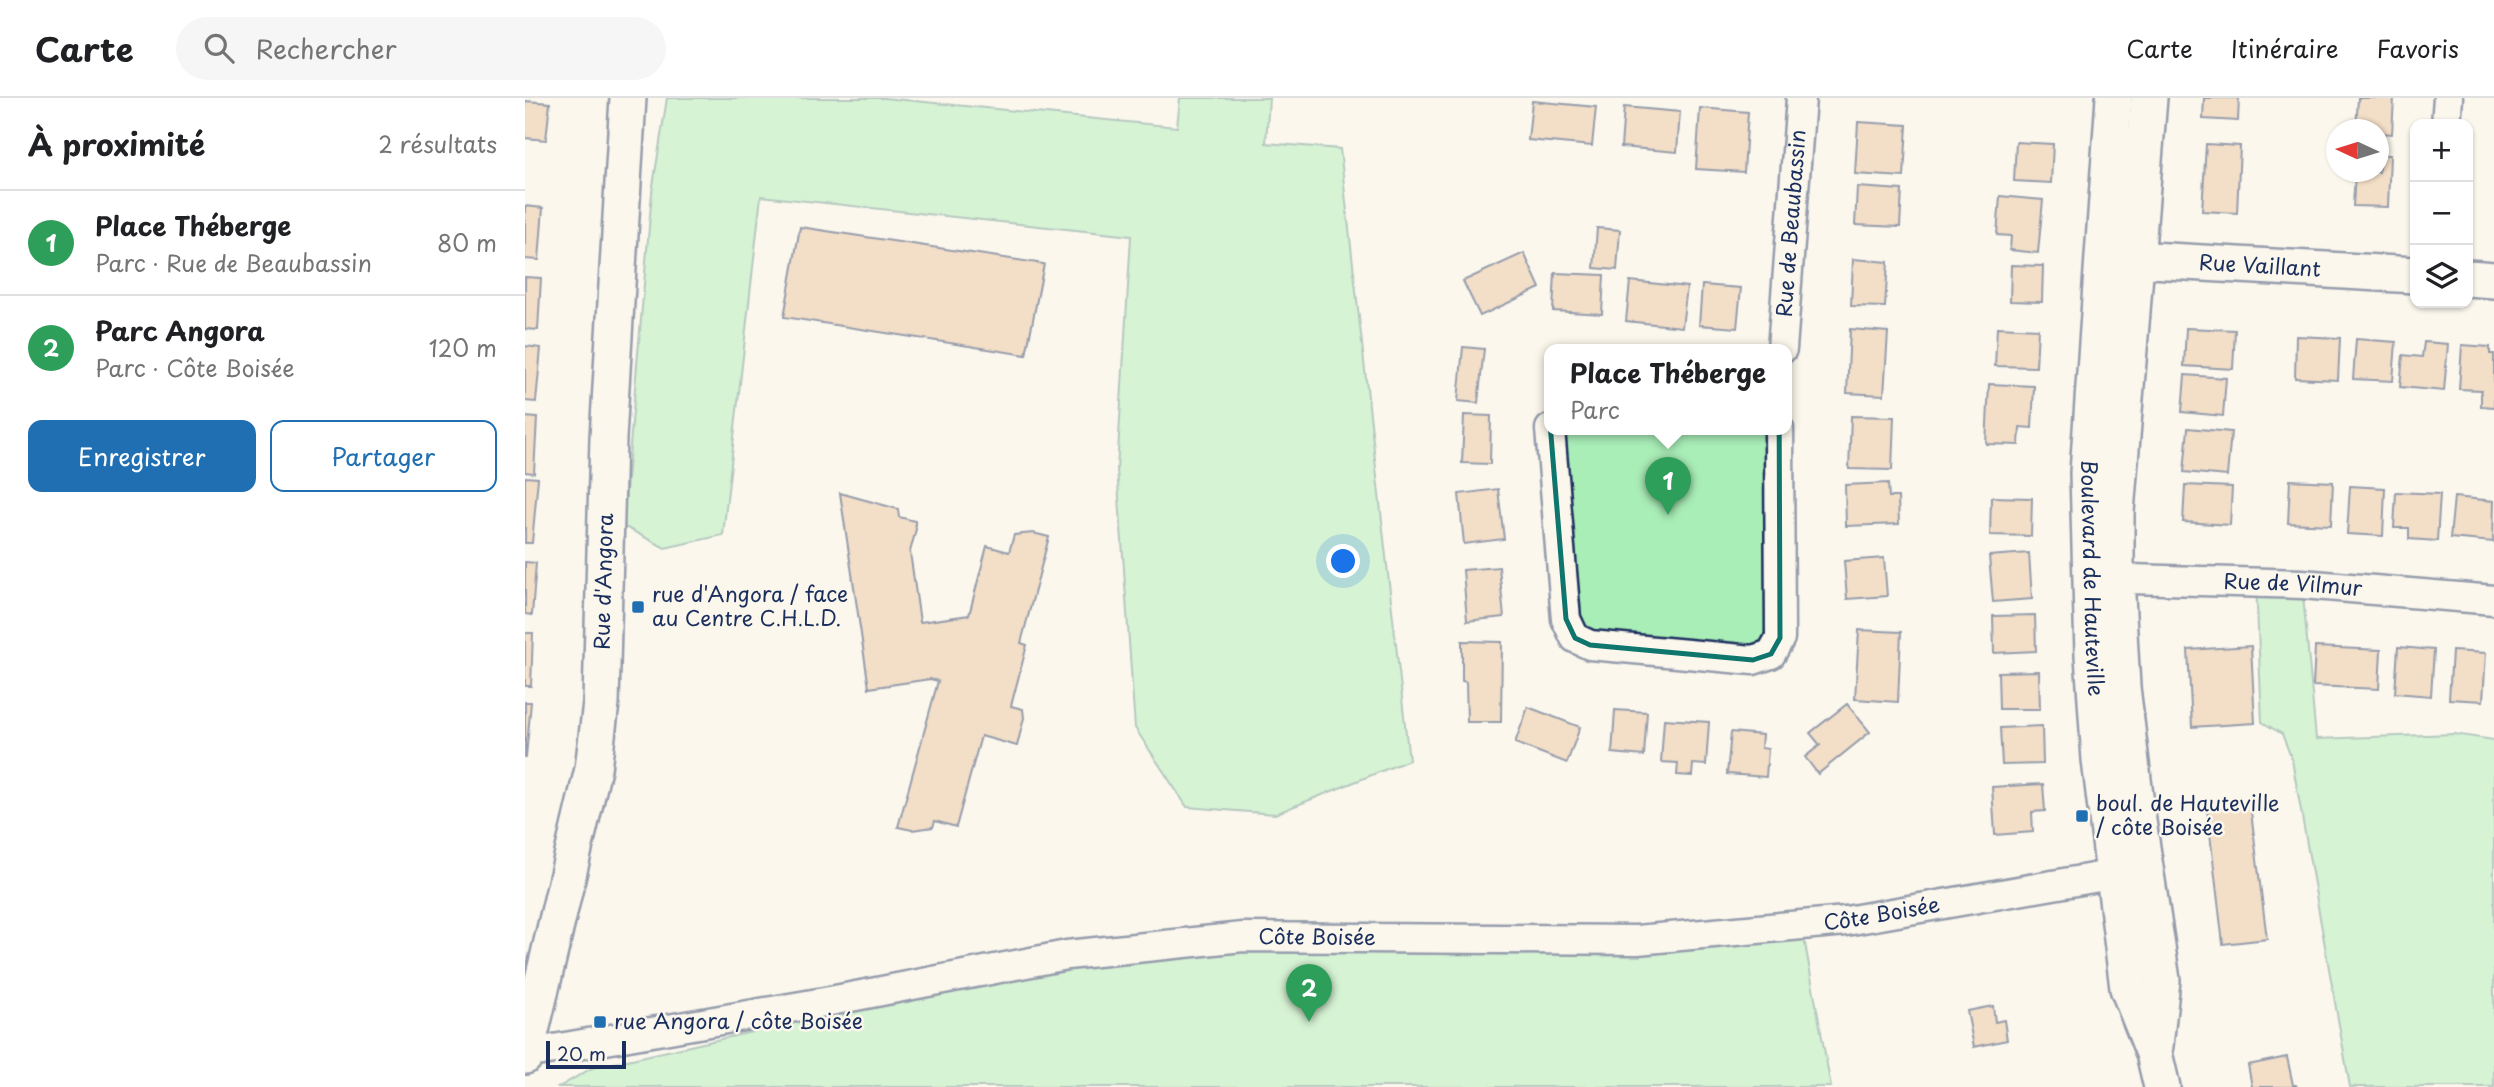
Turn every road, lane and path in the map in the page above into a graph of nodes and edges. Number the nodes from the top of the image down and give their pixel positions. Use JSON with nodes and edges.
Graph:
{"nodes":[{"id":1,"x":628,"y":98,"type":"edge"},
{"id":2,"x":1801,"y":98,"type":"edge"},
{"id":3,"x":2114,"y":98,"type":"edge"},
{"id":4,"x":2149,"y":98,"type":"edge"},
{"id":5,"x":2448,"y":98,"type":"edge"},
{"id":6,"x":2446,"y":119,"type":"edge"},
{"id":7,"x":2121,"y":259,"type":"junction"},
{"id":8,"x":2410,"y":275,"type":"edge"},
{"id":9,"x":2473,"y":278,"type":"edge"},
{"id":10,"x":2494,"y":280,"type":"edge"},
{"id":11,"x":1782,"y":344,"type":"edge"},
{"id":12,"x":1551,"y":435,"type":"edge"},
{"id":13,"x":1779,"y":435,"type":"edge"},
{"id":14,"x":2103,"y":578,"type":"junction"},
{"id":15,"x":2494,"y":600,"type":"edge"},
{"id":16,"x":2129,"y":872,"type":"junction"},
{"id":17,"x":525,"y":1055,"type":"edge"},
{"id":18,"x":2162,"y":1087,"type":"edge"}],
"edges":[{"from":1,"to":17,"type":"street","name":"Rue d'Angora"},
{"from":2,"to":11,"type":"street","name":"Rue de Beaubassin"},
{"from":3,"to":7,"type":"street","name":"Boulevard de Hauteville"},
{"from":4,"to":7,"type":"street","name":"Boulevard de Hauteville"},
{"from":5,"to":6,"type":"street"},
{"from":7,"to":8,"type":"street","name":"Rue Vaillant"},
{"from":7,"to":14,"type":"street","name":"Boulevard de Hauteville"},
{"from":9,"to":10,"type":"street"},
{"from":12,"to":13,"type":"street"},
{"from":14,"to":15,"type":"street","name":"Rue de Vilmur"},
{"from":14,"to":16,"type":"street","name":"Boulevard de Hauteville"},
{"from":16,"to":17,"type":"street","name":"Côte Boisée"},
{"from":16,"to":18,"type":"street","name":"Boulevard de Hauteville"}]}
